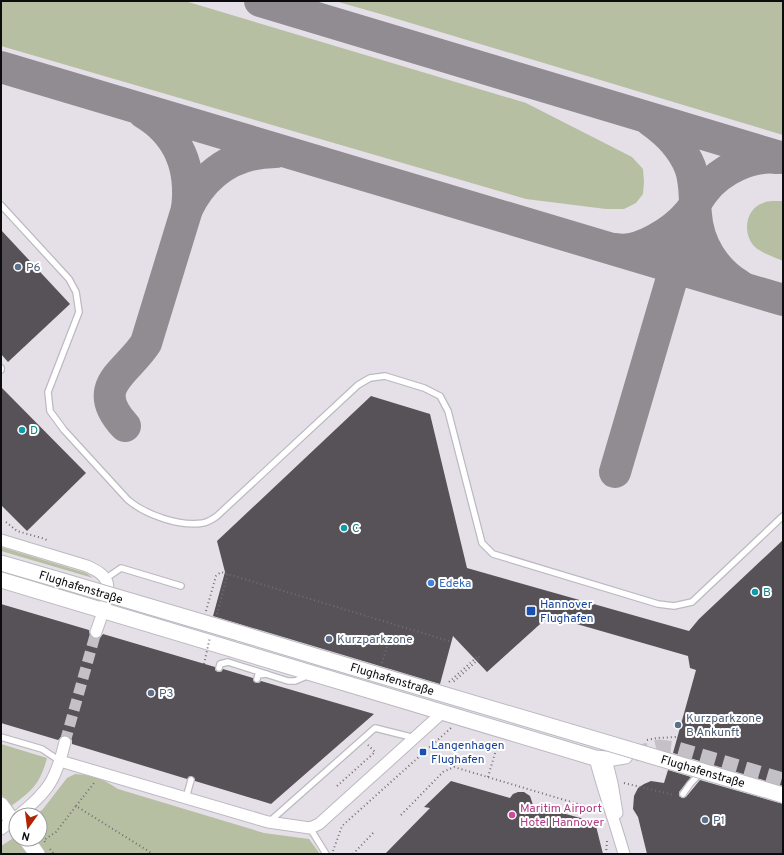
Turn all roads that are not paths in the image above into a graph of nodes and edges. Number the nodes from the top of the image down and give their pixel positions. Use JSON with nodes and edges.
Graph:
{"nodes":[{"id":1,"x":1,"y":205,"type":"edge"},
{"id":2,"x":783,"y":516,"type":"edge"},
{"id":3,"x":1,"y":540,"type":"edge"},
{"id":4,"x":1,"y":563,"type":"edge"},
{"id":5,"x":1,"y":580,"type":"edge"},
{"id":6,"x":105,"y":580,"type":"junction"},
{"id":7,"x":181,"y":586,"type":"dead end"},
{"id":8,"x":103,"y":610,"type":"junction"},
{"id":9,"x":96,"y":632,"type":"tunnel mouth"},
{"id":10,"x":219,"y":668,"type":"dead end"},
{"id":11,"x":313,"y":673,"type":"junction"},
{"id":12,"x":266,"y":674,"type":"junction"},
{"id":13,"x":257,"y":679,"type":"dead end"},
{"id":14,"x":443,"y":712,"type":"junction"},
{"id":15,"x":1,"y":737,"type":"edge"},
{"id":16,"x":416,"y":738,"type":"junction"},
{"id":17,"x":65,"y":742,"type":"tunnel mouth"},
{"id":18,"x":625,"y":756,"type":"tunnel mouth"},
{"id":19,"x":600,"y":758,"type":"junction"},
{"id":20,"x":60,"y":761,"type":"junction"},
{"id":21,"x":702,"y":771,"type":"junction"},
{"id":22,"x":191,"y":780,"type":"dead end"},
{"id":23,"x":683,"y":794,"type":"dead end"},
{"id":24,"x":783,"y":795,"type":"edge"},
{"id":25,"x":186,"y":798,"type":"junction"},
{"id":26,"x":1,"y":805,"type":"edge"},
{"id":27,"x":30,"y":807,"type":"edge"},
{"id":28,"x":8,"y":815,"type":"edge"},
{"id":29,"x":268,"y":822,"type":"junction"},
{"id":30,"x":310,"y":828,"type":"junction"},
{"id":31,"x":326,"y":854,"type":"edge"},
{"id":32,"x":624,"y":854,"type":"edge"}],
"edges":[{"from":1,"to":2,"type":"lane"},
{"from":3,"to":6,"type":"street"},
{"from":4,"to":21,"type":"main road","name":"Flughafenstraße","bridge":true},
{"from":5,"to":8,"type":"main road","name":"Flughafenstraße"},
{"from":6,"to":7,"type":"lane"},
{"from":6,"to":8,"type":"street"},
{"from":8,"to":9,"type":"street"},
{"from":8,"to":11,"type":"main road","name":"Flughafenstraße"},
{"from":10,"to":12,"type":"lane"},
{"from":11,"to":12,"type":"lane"},
{"from":11,"to":14,"type":"main road","name":"Flughafenstraße"},
{"from":12,"to":13,"type":"lane"},
{"from":14,"to":16,"type":"street"},
{"from":14,"to":19,"type":"main road","name":"Flughafenstraße"},
{"from":15,"to":20,"type":"lane"},
{"from":16,"to":29,"type":"lane"},
{"from":16,"to":30,"type":"street"},
{"from":17,"to":20,"type":"street"},
{"from":18,"to":19,"type":"main road","name":"Flughafenstraße"},
{"from":19,"to":32,"type":"street"},
{"from":20,"to":25,"type":"street"},
{"from":20,"to":27,"type":"street"},
{"from":21,"to":23,"type":"lane"},
{"from":21,"to":24,"type":"main road","name":"Flughafenstraße","bridge":true},
{"from":22,"to":25,"type":"lane"},
{"from":25,"to":29,"type":"street"},
{"from":26,"to":28,"type":"main road"},
{"from":29,"to":30,"type":"street"},
{"from":30,"to":31,"type":"lane"}]}
